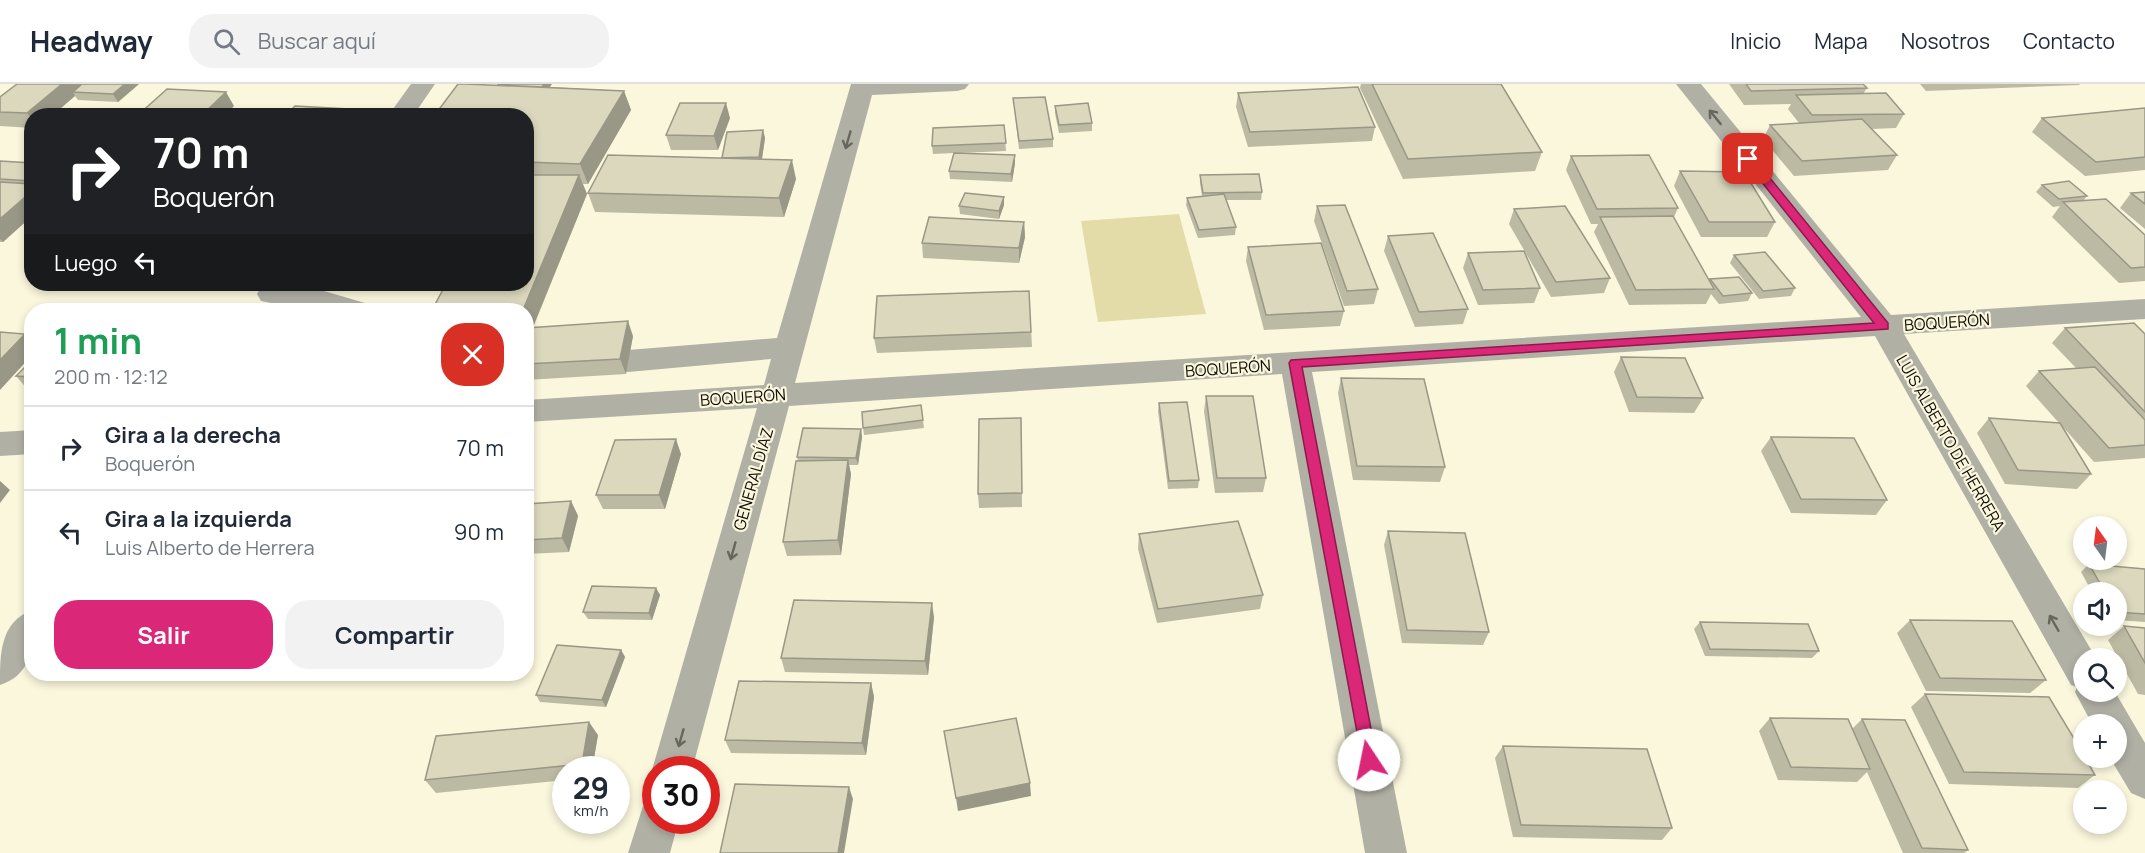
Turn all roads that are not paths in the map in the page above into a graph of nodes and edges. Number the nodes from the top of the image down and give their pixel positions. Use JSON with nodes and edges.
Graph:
{"nodes":[{"id":1,"x":423,"y":84,"type":"edge"},
{"id":2,"x":957,"y":84,"type":"edge"},
{"id":3,"x":1688,"y":84,"type":"edge"},
{"id":4,"x":863,"y":86,"type":"edge"},
{"id":5,"x":406,"y":108,"type":"edge"},
{"id":6,"x":269,"y":296,"type":"edge"},
{"id":7,"x":333,"y":303,"type":"edge"},
{"id":8,"x":2145,"y":309,"type":"edge"},
{"id":9,"x":1884,"y":326,"type":"junction"},
{"id":10,"x":789,"y":347,"type":"junction"},
{"id":11,"x":676,"y":357,"type":"junction"},
{"id":12,"x":628,"y":361,"type":"dead end"},
{"id":13,"x":1295,"y":363,"type":"junction"},
{"id":14,"x":776,"y":395,"type":"junction"},
{"id":15,"x":669,"y":402,"type":"junction"},
{"id":16,"x":534,"y":410,"type":"edge"},
{"id":17,"x":24,"y":442,"type":"edge"},
{"id":18,"x":0,"y":444,"type":"edge"},
{"id":19,"x":24,"y":637,"type":"edge"},
{"id":20,"x":2073,"y":655,"type":"edge"},
{"id":21,"x":0,"y":669,"type":"edge"},
{"id":22,"x":2127,"y":750,"type":"edge"},
{"id":23,"x":676,"y":756,"type":"edge"},
{"id":24,"x":2145,"y":780,"type":"edge"},
{"id":25,"x":654,"y":834,"type":"edge"},
{"id":26,"x":649,"y":853,"type":"edge"},
{"id":27,"x":1386,"y":853,"type":"edge"}],
"edges":[{"from":1,"to":5,"type":"street"},
{"from":2,"to":4,"type":"street"},
{"from":9,"to":3,"type":"street","name":"LUIS ALBERTO DE HERRERA","one_way":true},
{"from":4,"to":10,"type":"street","name":"GENERAL DÍAZ","one_way":true},
{"from":6,"to":7,"type":"street"},
{"from":8,"to":9,"type":"street","name":"BOQUERÓN"},
{"from":9,"to":13,"type":"street","name":"BOQUERÓN"},
{"from":20,"to":9,"type":"street","name":"LUIS ALBERTO DE HERRERA","one_way":true},
{"from":10,"to":11,"type":"street"},
{"from":10,"to":14,"type":"street","name":"GENERAL DÍAZ"},
{"from":11,"to":12,"type":"street"},
{"from":11,"to":15,"type":"street"},
{"from":13,"to":14,"type":"street","name":"BOQUERÓN"},
{"from":13,"to":27,"type":"street"},
{"from":14,"to":15,"type":"street","name":"BOQUERÓN"},
{"from":14,"to":23,"type":"street","name":"GENERAL DÍAZ","one_way":true},
{"from":15,"to":16,"type":"street","name":"BOQUERÓN"},
{"from":17,"to":18,"type":"street"},
{"from":19,"to":21,"type":"street"},
{"from":22,"to":24,"type":"street"},
{"from":25,"to":26,"type":"street"}]}
